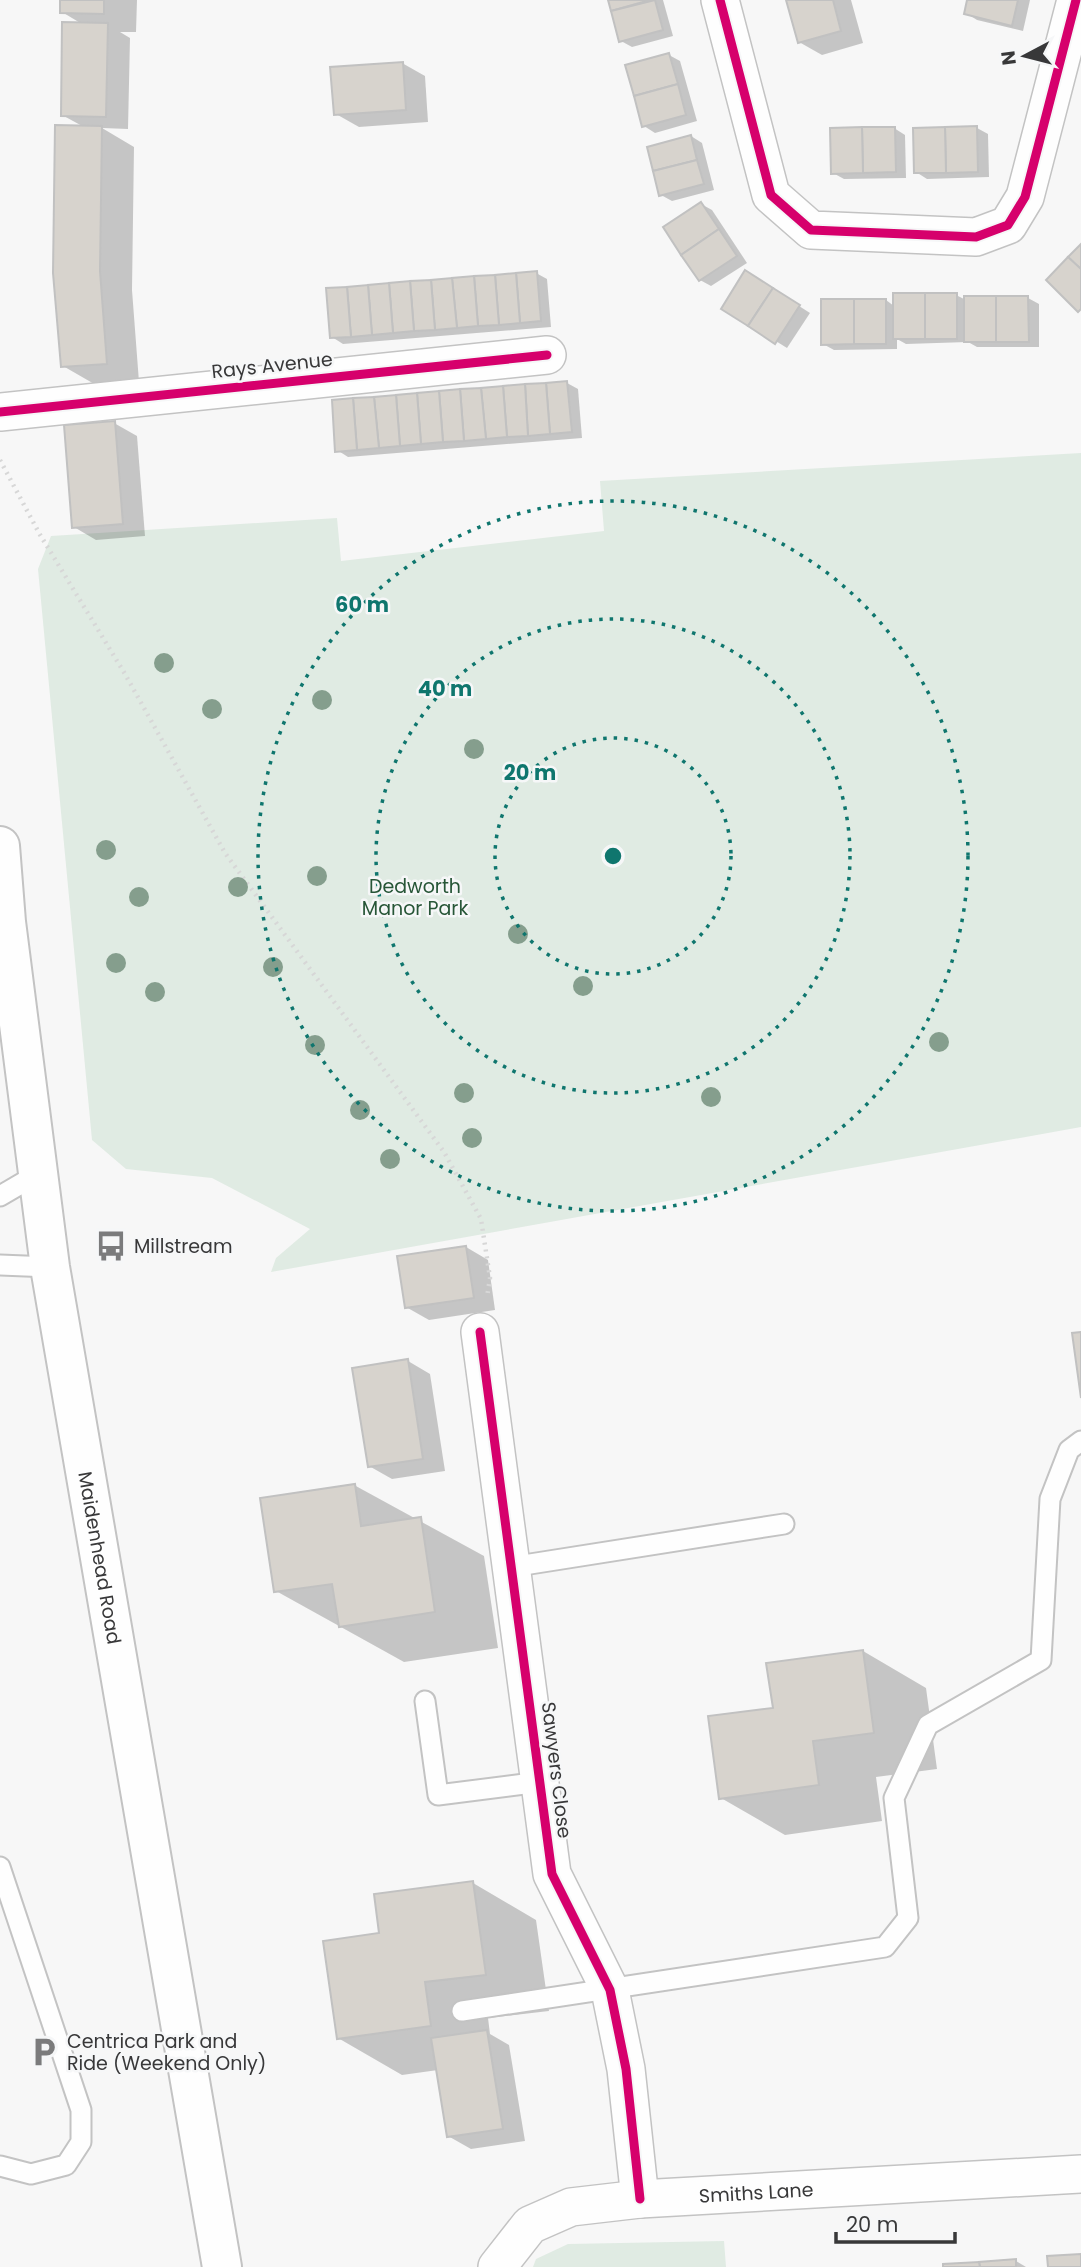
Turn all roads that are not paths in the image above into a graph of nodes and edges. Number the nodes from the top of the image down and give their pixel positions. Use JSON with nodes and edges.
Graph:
{"nodes":[{"id":1,"x":720,"y":0,"type":"edge"},
{"id":2,"x":1076,"y":0,"type":"edge"},
{"id":3,"x":547,"y":355,"type":"dead end"},
{"id":4,"x":0,"y":412,"type":"edge"},
{"id":5,"x":0,"y":846,"type":"edge"},
{"id":6,"x":36,"y":1175,"type":"junction"},
{"id":7,"x":0,"y":1196,"type":"edge"},
{"id":8,"x":0,"y":1265,"type":"edge"},
{"id":9,"x":50,"y":1267,"type":"junction"},
{"id":10,"x":481,"y":1332,"type":"road end"},
{"id":11,"x":1081,"y":1441,"type":"edge"},
{"id":12,"x":784,"y":1524,"type":"dead end"},
{"id":13,"x":511,"y":1567,"type":"junction"},
{"id":14,"x":425,"y":1701,"type":"dead end"},
{"id":15,"x":540,"y":1782,"type":"junction"},
{"id":16,"x":0,"y":1867,"type":"edge"},
{"id":17,"x":610,"y":1990,"type":"junction"},
{"id":18,"x":462,"y":2011,"type":"dead end"},
{"id":19,"x":0,"y":2166,"type":"edge"},
{"id":20,"x":1081,"y":2174,"type":"edge"},
{"id":21,"x":640,"y":2199,"type":"junction"},
{"id":22,"x":222,"y":2267,"type":"edge"},
{"id":23,"x":497,"y":2267,"type":"edge"}],
"edges":[{"from":1,"to":2,"type":"street"},
{"from":3,"to":4,"type":"street","name":"Rays Avenue"},
{"from":5,"to":6,"type":"main road","name":"Maidenhead Road"},
{"from":6,"to":7,"type":"lane"},
{"from":6,"to":9,"type":"main road","name":"Maidenhead Road"},
{"from":8,"to":9,"type":"lane"},
{"from":9,"to":22,"type":"main road","name":"Maidenhead Road"},
{"from":10,"to":13,"type":"street","name":"Sawyers Close"},
{"from":11,"to":17,"type":"lane"},
{"from":12,"to":13,"type":"lane"},
{"from":13,"to":15,"type":"street","name":"Sawyers Close"},
{"from":14,"to":15,"type":"lane"},
{"from":15,"to":17,"type":"street","name":"Sawyers Close"},
{"from":16,"to":19,"type":"lane"},
{"from":17,"to":18,"type":"lane"},
{"from":17,"to":21,"type":"street","name":"Sawyers Close"},
{"from":20,"to":21,"type":"street","name":"Smiths Lane"},
{"from":21,"to":23,"type":"street","name":"Smiths Lane"}]}
